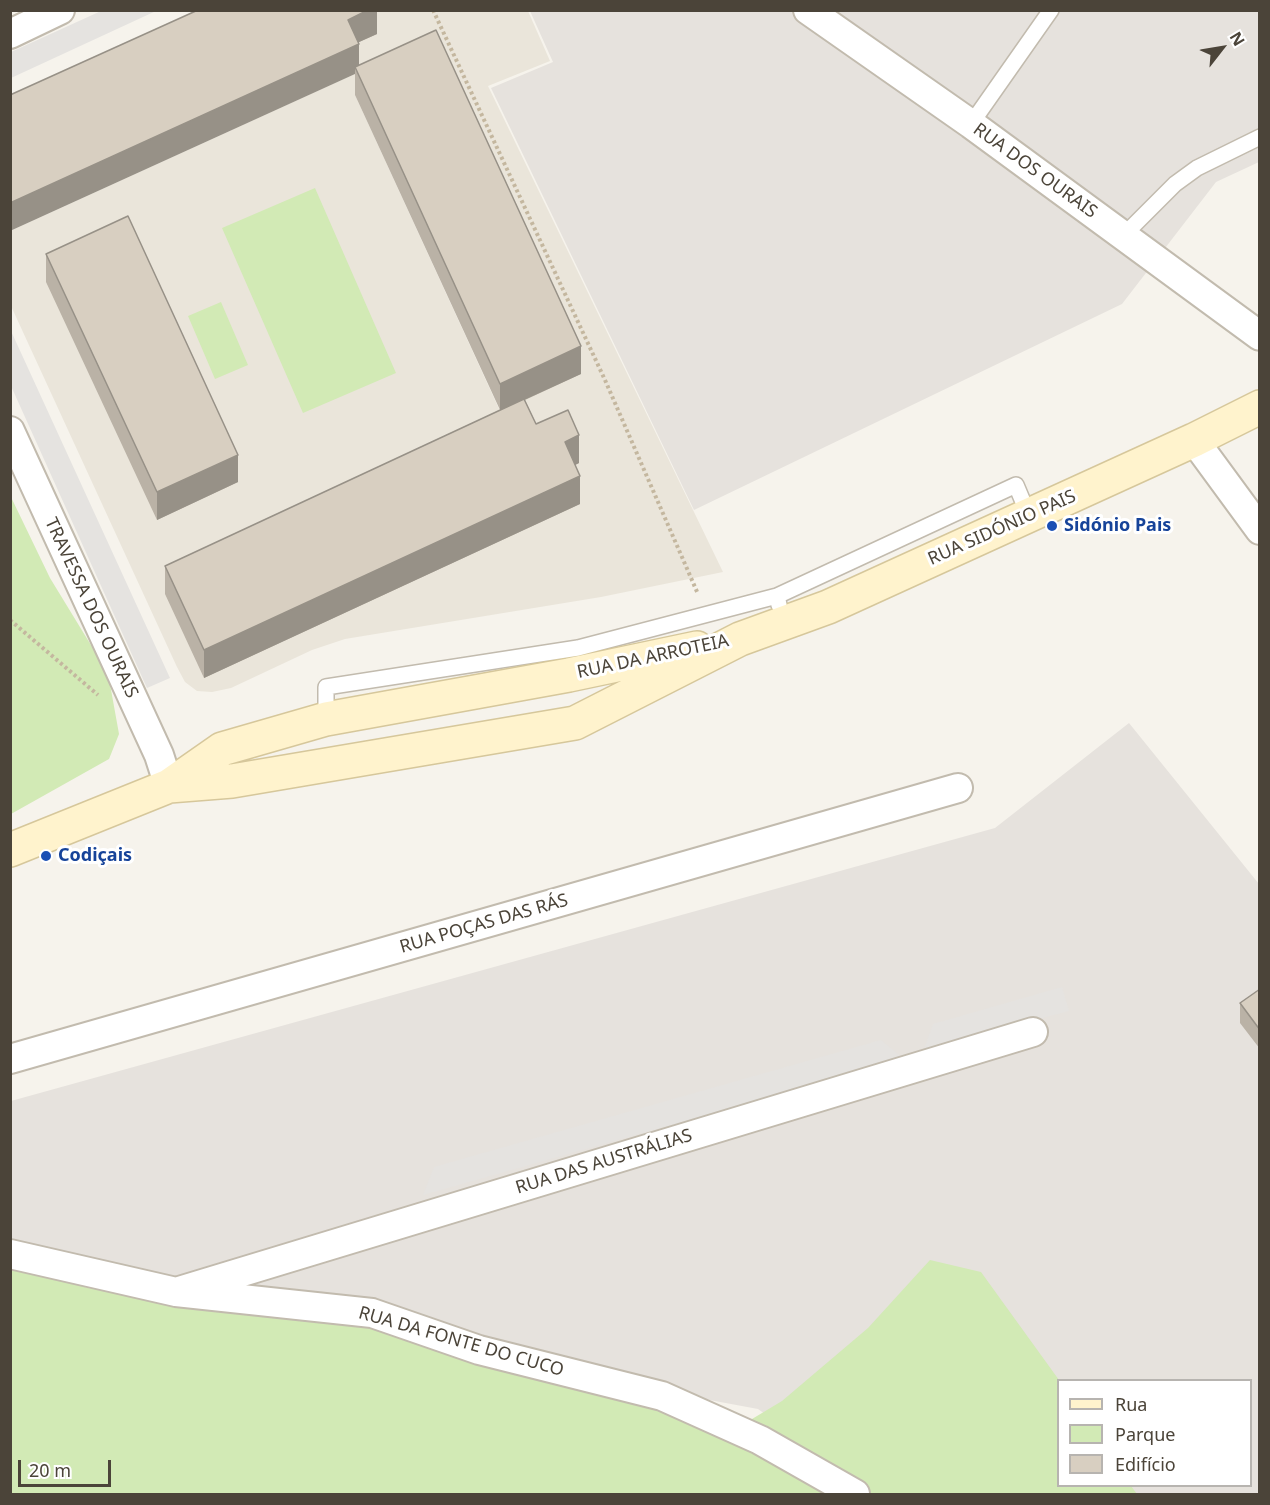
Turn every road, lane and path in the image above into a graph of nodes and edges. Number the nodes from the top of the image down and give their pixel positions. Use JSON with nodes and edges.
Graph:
{"nodes":[{"id":1,"x":60,"y":10,"type":"edge"},
{"id":2,"x":433,"y":10,"type":"edge"},
{"id":3,"x":808,"y":10,"type":"edge"},
{"id":4,"x":1051,"y":10,"type":"edge"},
{"id":5,"x":10,"y":34,"type":"edge"},
{"id":6,"x":971,"y":124,"type":"junction"},
{"id":7,"x":1260,"y":137,"type":"edge"},
{"id":8,"x":1123,"y":236,"type":"junction"},
{"id":9,"x":1260,"y":336,"type":"edge"},
{"id":10,"x":1260,"y":407,"type":"edge"},
{"id":11,"x":10,"y":431,"type":"edge"},
{"id":12,"x":1194,"y":440,"type":"junction"},
{"id":13,"x":1260,"y":530,"type":"edge"},
{"id":14,"x":780,"y":610,"type":"junction"},
{"id":15,"x":706,"y":614,"type":"junction"},
{"id":16,"x":10,"y":620,"type":"edge"},
{"id":17,"x":740,"y":639,"type":"junction"},
{"id":18,"x":135,"y":704,"type":"junction"},
{"id":19,"x":326,"y":719,"type":"junction"},
{"id":20,"x":169,"y":786,"type":"junction"},
{"id":21,"x":958,"y":788,"type":"dead end"},
{"id":22,"x":10,"y":850,"type":"edge"},
{"id":23,"x":1033,"y":1032,"type":"dead end"},
{"id":24,"x":10,"y":1059,"type":"edge"},
{"id":25,"x":10,"y":1254,"type":"edge"},
{"id":26,"x":176,"y":1292,"type":"junction"},
{"id":27,"x":855,"y":1494,"type":"edge"}],
"edges":[{"from":1,"to":5,"type":"street"},
{"from":2,"to":15,"type":"path"},
{"from":3,"to":6,"type":"street","name":"RUA DOS OURAIS"},
{"from":4,"to":6,"type":"lane"},
{"from":6,"to":8,"type":"street","name":"RUA DOS OURAIS"},
{"from":7,"to":8,"type":"lane"},
{"from":8,"to":9,"type":"street","name":"RUA DOS OURAIS"},
{"from":10,"to":12,"type":"main road","name":"RUA SIDÓNIO PAIS"},
{"from":11,"to":18,"type":"street","name":"TRAVESSA DOS OURAIS"},
{"from":12,"to":13,"type":"street"},
{"from":12,"to":14,"type":"main road","name":"RUA SIDÓNIO PAIS"},
{"from":14,"to":15,"type":"lane"},
{"from":14,"to":17,"type":"main road","name":"RUA SIDÓNIO PAIS"},
{"from":15,"to":19,"type":"lane"},
{"from":16,"to":18,"type":"path"},
{"from":17,"to":19,"type":"main road","name":"RUA DA ARROTEIA"},
{"from":17,"to":20,"type":"main road","name":"RUA DA ARROTEIA"},
{"from":18,"to":20,"type":"street","name":"TRAVESSA DOS OURAIS"},
{"from":19,"to":20,"type":"main road","name":"RUA DA ARROTEIA"},
{"from":20,"to":22,"type":"main road","name":"RUA DA ARROTEIA"},
{"from":21,"to":24,"type":"street","name":"RUA POÇAS DAS RÁS"},
{"from":23,"to":26,"type":"street","name":"RUA DAS AUSTRÁLIAS"},
{"from":25,"to":26,"type":"street","name":"RUA DA FONTE DO CUCO"},
{"from":26,"to":27,"type":"street","name":"RUA DA FONTE DO CUCO"}]}
